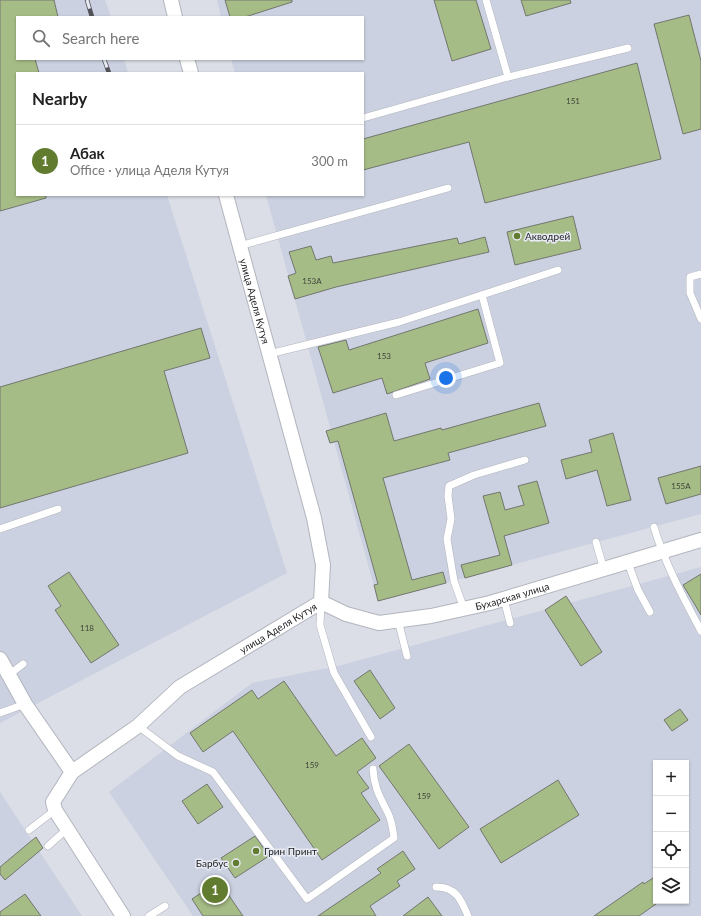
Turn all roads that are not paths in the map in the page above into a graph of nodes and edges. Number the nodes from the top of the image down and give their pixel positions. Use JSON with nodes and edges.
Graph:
{"nodes":[{"id":1,"x":171,"y":0,"type":"edge"},
{"id":2,"x":486,"y":0,"type":"edge"},
{"id":3,"x":176,"y":16,"type":"edge"},
{"id":4,"x":628,"y":48,"type":"dead end"},
{"id":5,"x":187,"y":60,"type":"edge"},
{"id":6,"x":191,"y":72,"type":"edge"},
{"id":7,"x":508,"y":77,"type":"junction"},
{"id":8,"x":364,"y":118,"type":"edge"},
{"id":9,"x":448,"y":188,"type":"dead end"},
{"id":10,"x":226,"y":196,"type":"edge"},
{"id":11,"x":239,"y":246,"type":"junction"},
{"id":12,"x":558,"y":270,"type":"dead end"},
{"id":13,"x":701,"y":274,"type":"edge"},
{"id":14,"x":482,"y":295,"type":"junction"},
{"id":15,"x":701,"y":319,"type":"edge"},
{"id":16,"x":269,"y":354,"type":"junction"},
{"id":17,"x":396,"y":395,"type":"dead end"},
{"id":18,"x":525,"y":460,"type":"dead end"},
{"id":19,"x":58,"y":509,"type":"dead end"},
{"id":20,"x":654,"y":527,"type":"dead end"},
{"id":21,"x":0,"y":529,"type":"edge"},
{"id":22,"x":701,"y":540,"type":"edge"},
{"id":23,"x":596,"y":542,"type":"dead end"},
{"id":24,"x":662,"y":553,"type":"junction"},
{"id":25,"x":628,"y":563,"type":"junction"},
{"id":26,"x":604,"y":570,"type":"junction"},
{"id":27,"x":504,"y":599,"type":"junction"},
{"id":28,"x":321,"y":602,"type":"junction"},
{"id":29,"x":464,"y":609,"type":"junction"},
{"id":30,"x":650,"y":612,"type":"dead end"},
{"id":31,"x":398,"y":620,"type":"junction"},
{"id":32,"x":510,"y":623,"type":"dead end"},
{"id":33,"x":701,"y":631,"type":"edge"},
{"id":34,"x":408,"y":656,"type":"dead end"},
{"id":35,"x":0,"y":659,"type":"edge"},
{"id":36,"x":23,"y":664,"type":"dead end"},
{"id":37,"x":10,"y":674,"type":"junction"},
{"id":38,"x":26,"y":704,"type":"junction"},
{"id":39,"x":0,"y":713,"type":"edge"},
{"id":40,"x":138,"y":726,"type":"junction"},
{"id":41,"x":372,"y":737,"type":"dead end"},
{"id":42,"x":373,"y":769,"type":"dead end"},
{"id":43,"x":72,"y":772,"type":"junction"},
{"id":44,"x":55,"y":810,"type":"junction"},
{"id":45,"x":67,"y":829,"type":"junction"},
{"id":46,"x":28,"y":830,"type":"dead end"},
{"id":47,"x":48,"y":846,"type":"dead end"},
{"id":48,"x":436,"y":887,"type":"dead end"},
{"id":49,"x":165,"y":906,"type":"dead end"},
{"id":50,"x":123,"y":916,"type":"edge"},
{"id":51,"x":149,"y":916,"type":"edge"},
{"id":52,"x":468,"y":916,"type":"edge"}],
"edges":[{"from":1,"to":3,"type":"street"},
{"from":2,"to":7,"type":"lane"},
{"from":4,"to":7,"type":"lane"},
{"from":5,"to":6,"type":"street"},
{"from":7,"to":8,"type":"lane"},
{"from":9,"to":11,"type":"lane"},
{"from":10,"to":11,"type":"street","name":"улица Аделя Кутуя"},
{"from":11,"to":16,"type":"street","name":"улица Аделя Кутуя"},
{"from":12,"to":14,"type":"lane"},
{"from":13,"to":15,"type":"lane"},
{"from":14,"to":16,"type":"lane"},
{"from":14,"to":17,"type":"lane"},
{"from":16,"to":28,"type":"street","name":"улица Аделя Кутуя"},
{"from":18,"to":29,"type":"lane"},
{"from":19,"to":21,"type":"lane"},
{"from":20,"to":24,"type":"lane"},
{"from":22,"to":24,"type":"street","name":"Бухарская улица"},
{"from":23,"to":26,"type":"lane"},
{"from":24,"to":25,"type":"street","name":"Бухарская улица"},
{"from":24,"to":33,"type":"lane"},
{"from":25,"to":26,"type":"street","name":"Бухарская улица"},
{"from":25,"to":30,"type":"lane"},
{"from":26,"to":27,"type":"street","name":"Бухарская улица"},
{"from":27,"to":29,"type":"street","name":"Бухарская улица"},
{"from":27,"to":32,"type":"lane"},
{"from":28,"to":31,"type":"street","name":"Бухарская улица"},
{"from":28,"to":40,"type":"street","name":"улица Аделя Кутуя"},
{"from":28,"to":41,"type":"lane"},
{"from":29,"to":31,"type":"street","name":"Бухарская улица"},
{"from":31,"to":34,"type":"lane"},
{"from":35,"to":37,"type":"street"},
{"from":36,"to":37,"type":"lane"},
{"from":37,"to":38,"type":"street"},
{"from":38,"to":39,"type":"lane"},
{"from":38,"to":43,"type":"street"},
{"from":40,"to":42,"type":"lane"},
{"from":40,"to":43,"type":"street","name":"улица Аделя Кутуя"},
{"from":43,"to":44,"type":"street","name":"улица Аделя Кутуя"},
{"from":44,"to":45,"type":"street"},
{"from":44,"to":46,"type":"lane"},
{"from":45,"to":47,"type":"lane"},
{"from":45,"to":50,"type":"street"},
{"from":48,"to":52,"type":"lane"},
{"from":49,"to":51,"type":"lane"}]}
